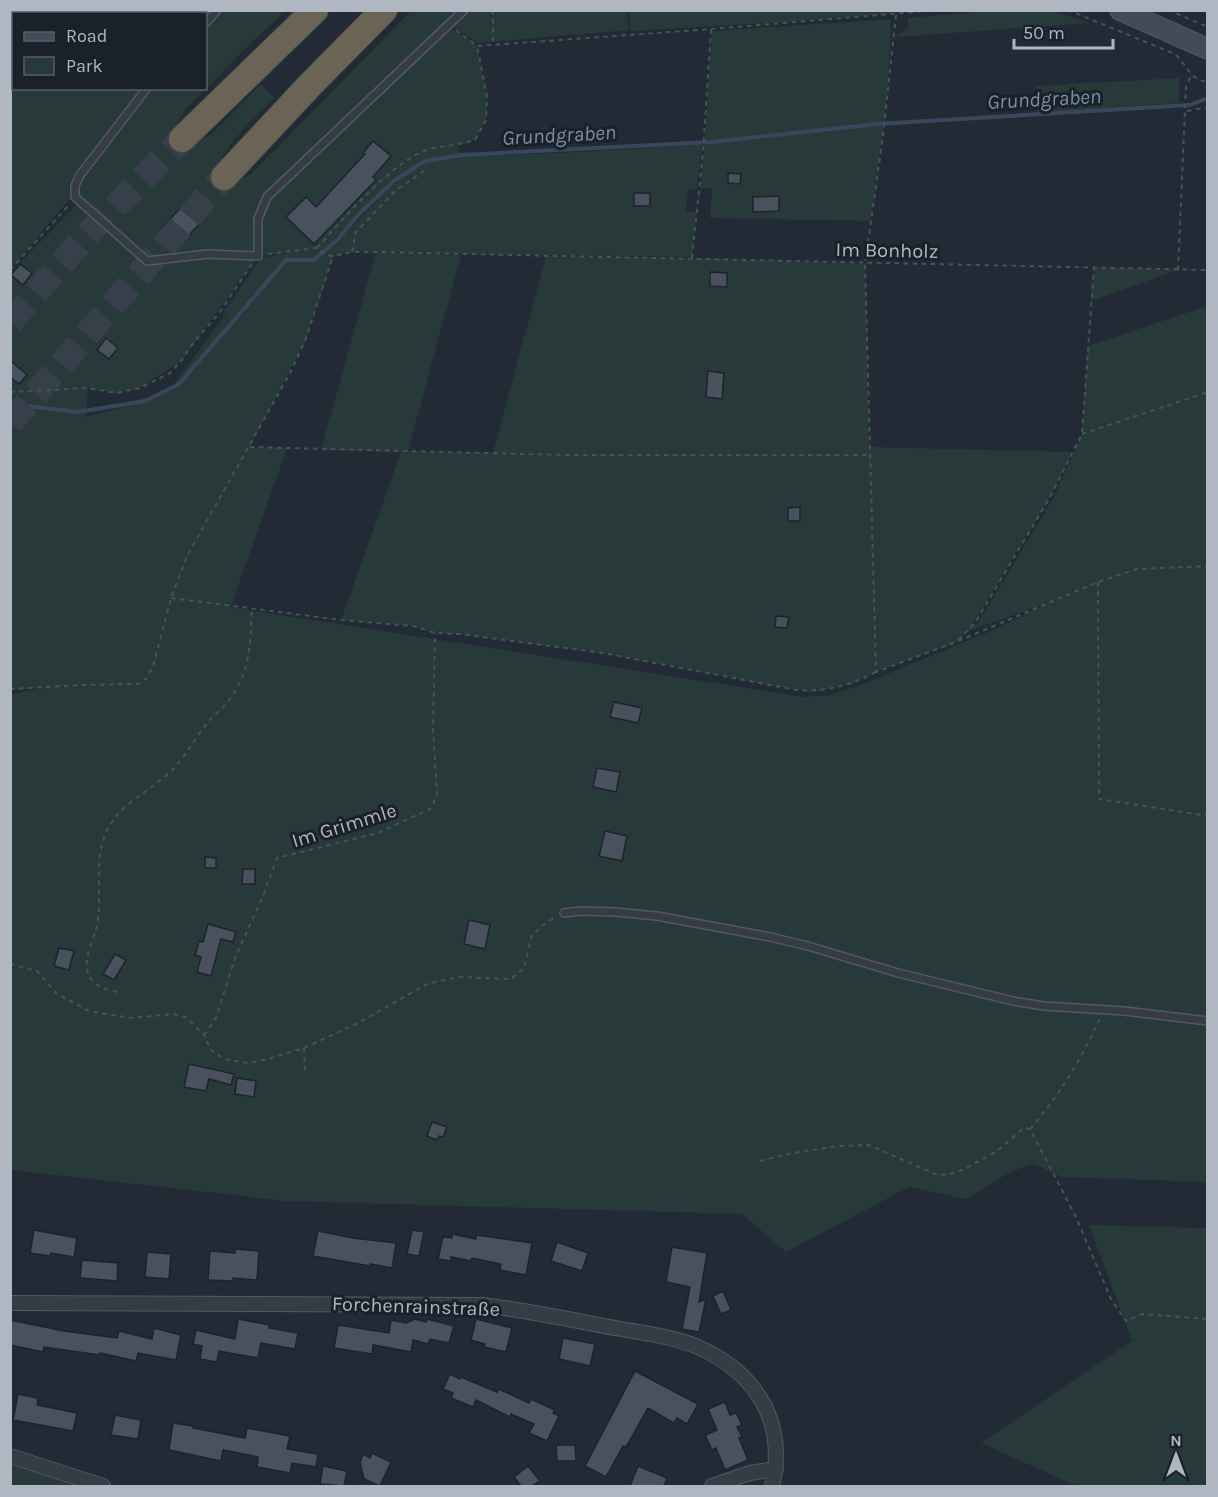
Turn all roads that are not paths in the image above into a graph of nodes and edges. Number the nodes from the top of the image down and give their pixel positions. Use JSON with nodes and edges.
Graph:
{"nodes":[{"id":1,"x":315,"y":10,"type":"edge"},
{"id":2,"x":384,"y":10,"type":"edge"},
{"id":3,"x":464,"y":10,"type":"edge"},
{"id":4,"x":1120,"y":10,"type":"edge"},
{"id":5,"x":1208,"y":49,"type":"edge"},
{"id":6,"x":145,"y":90,"type":"edge"},
{"id":7,"x":182,"y":139,"type":"tunnel mouth"},
{"id":8,"x":224,"y":177,"type":"tunnel mouth"},
{"id":9,"x":564,"y":913,"type":"road end"},
{"id":10,"x":1208,"y":1021,"type":"edge"},
{"id":11,"x":10,"y":1304,"type":"edge"},
{"id":12,"x":10,"y":1456,"type":"edge"},
{"id":13,"x":776,"y":1469,"type":"junction"},
{"id":14,"x":103,"y":1486,"type":"edge"},
{"id":15,"x":712,"y":1486,"type":"edge"},
{"id":16,"x":772,"y":1486,"type":"edge"}],
"edges":[{"from":1,"to":7,"type":"highway"},
{"from":2,"to":8,"type":"highway"},
{"from":3,"to":6,"type":"lane"},
{"from":4,"to":5,"type":"main road"},
{"from":9,"to":10,"type":"lane"},
{"from":11,"to":13,"type":"street","name":"Forchenrainstraße"},
{"from":12,"to":14,"type":"street"},
{"from":13,"to":15,"type":"street"},
{"from":13,"to":16,"type":"street","name":"Forchenrainstraße"}]}
